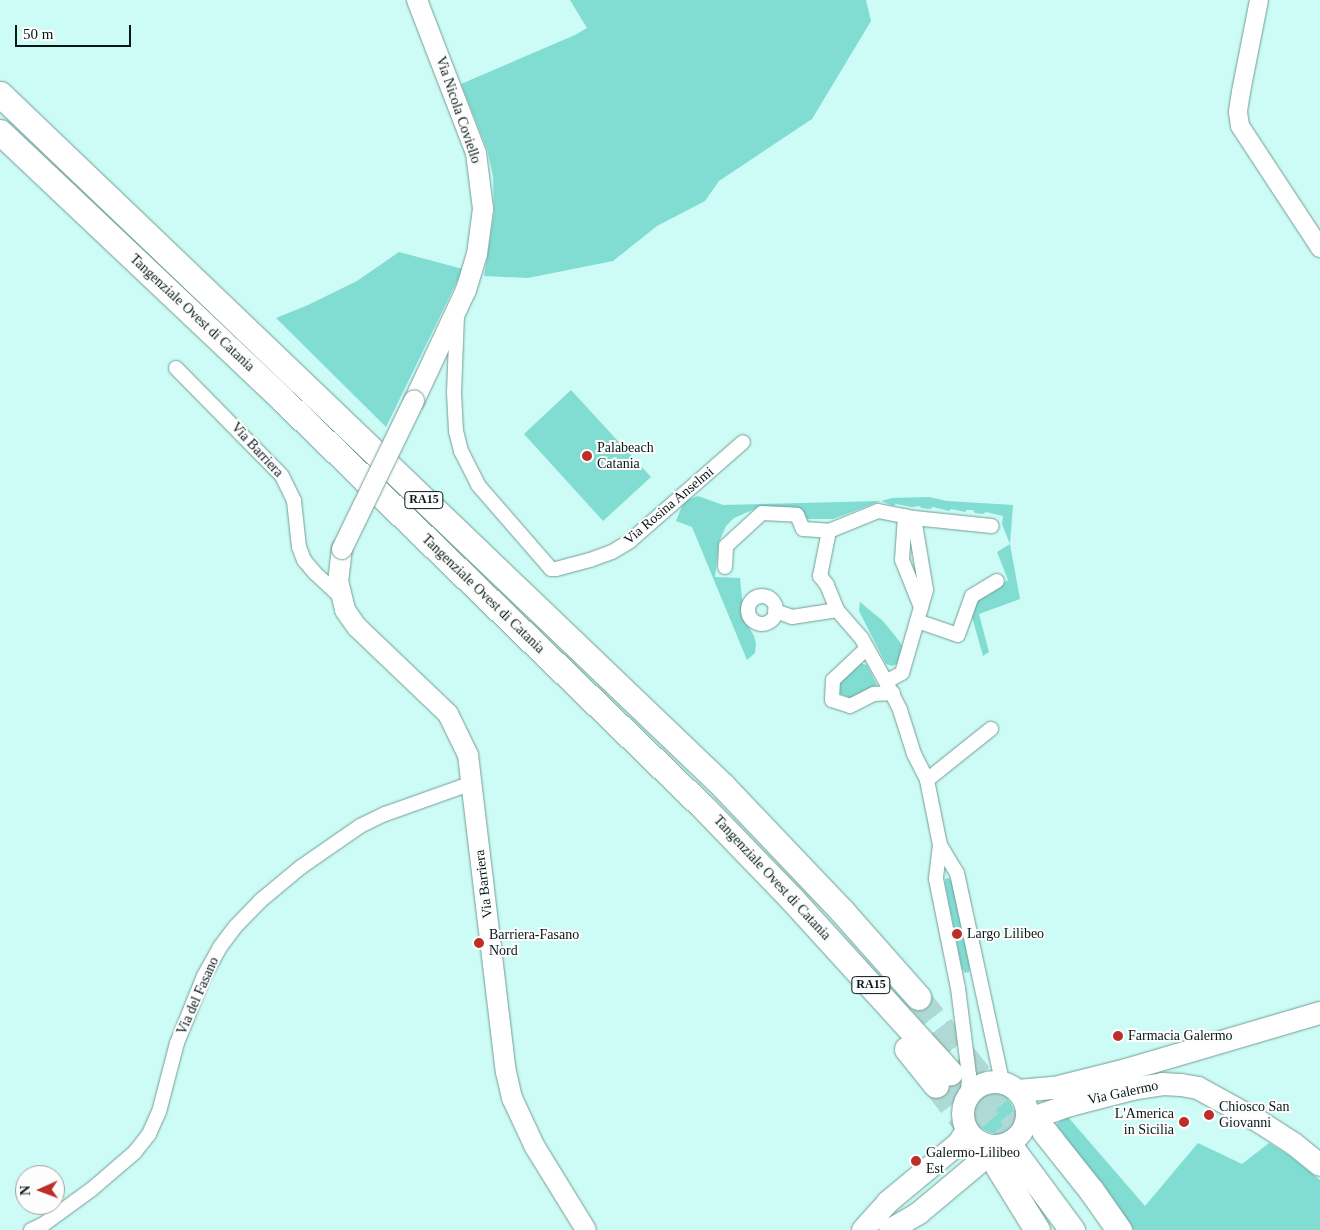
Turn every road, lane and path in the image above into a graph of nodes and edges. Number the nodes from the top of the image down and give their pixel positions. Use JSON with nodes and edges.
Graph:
{"nodes":[{"id":1,"x":417,"y":0,"type":"edge"},
{"id":2,"x":1259,"y":0,"type":"edge"},
{"id":3,"x":0,"y":94,"type":"edge"},
{"id":4,"x":0,"y":132,"type":"edge"},
{"id":5,"x":1320,"y":248,"type":"edge"},
{"id":6,"x":457,"y":310,"type":"junction"},
{"id":7,"x":176,"y":368,"type":"dead end"},
{"id":8,"x":743,"y":442,"type":"dead end"},
{"id":9,"x":910,"y":517,"type":"junction"},
{"id":10,"x":992,"y":526,"type":"dead end"},
{"id":11,"x":829,"y":531,"type":"junction"},
{"id":12,"x":725,"y":567,"type":"dead end"},
{"id":13,"x":997,"y":581,"type":"dead end"},
{"id":14,"x":340,"y":596,"type":"junction"},
{"id":15,"x":837,"y":610,"type":"junction"},
{"id":16,"x":776,"y":611,"type":"dead end"},
{"id":17,"x":919,"y":614,"type":"junction"},
{"id":18,"x":868,"y":648,"type":"junction"},
{"id":19,"x":890,"y":687,"type":"junction"},
{"id":20,"x":992,"y":730,"type":"dead end"},
{"id":21,"x":927,"y":780,"type":"junction"},
{"id":22,"x":472,"y":783,"type":"junction"},
{"id":23,"x":940,"y":845,"type":"junction"},
{"id":24,"x":979,"y":983,"type":"junction"},
{"id":25,"x":958,"y":988,"type":"junction"},
{"id":26,"x":925,"y":992,"type":"tunnel mouth"},
{"id":27,"x":1320,"y":1013,"type":"edge"},
{"id":28,"x":943,"y":1079,"type":"tunnel mouth"},
{"id":29,"x":1010,"y":1086,"type":"junction"},
{"id":30,"x":968,"y":1096,"type":"junction"},
{"id":31,"x":967,"y":1130,"type":"junction"},
{"id":32,"x":1019,"y":1143,"type":"junction"},
{"id":33,"x":1320,"y":1165,"type":"edge"},
{"id":34,"x":31,"y":1230,"type":"edge"},
{"id":35,"x":586,"y":1230,"type":"edge"},
{"id":36,"x":863,"y":1230,"type":"edge"},
{"id":37,"x":890,"y":1230,"type":"edge"},
{"id":38,"x":1037,"y":1230,"type":"edge"},
{"id":39,"x":1072,"y":1230,"type":"edge"},
{"id":40,"x":1098,"y":1230,"type":"edge"},
{"id":41,"x":1119,"y":1230,"type":"edge"}],
"edges":[{"from":1,"to":6,"type":"main road","name":"Via Nicola Coviello"},
{"from":2,"to":5,"type":"street"},
{"from":3,"to":26,"type":"highway","name":"Tangenziale Ovest di Catania","number":"RA15"},
{"from":4,"to":28,"type":"highway","name":"Tangenziale Ovest di Catania","number":"RA15"},
{"from":6,"to":8,"type":"street","name":"Via Rosina Anselmi"},
{"from":6,"to":14,"type":"main road","name":"Via Barriera","bridge":true},
{"from":7,"to":14,"type":"street","name":"Via Barriera"},
{"from":9,"to":10,"type":"street"},
{"from":9,"to":11,"type":"street"},
{"from":9,"to":17,"type":"street"},
{"from":11,"to":12,"type":"street"},
{"from":11,"to":15,"type":"street"},
{"from":13,"to":17,"type":"street"},
{"from":14,"to":22,"type":"main road","name":"Via Barriera"},
{"from":15,"to":16,"type":"street"},
{"from":15,"to":18,"type":"street"},
{"from":17,"to":19,"type":"street"},
{"from":18,"to":19,"type":"street"},
{"from":18,"to":19,"type":"street"},
{"from":19,"to":21,"type":"street"},
{"from":20,"to":21,"type":"street"},
{"from":21,"to":23,"type":"street"},
{"from":22,"to":34,"type":"street","name":"Via del Fasano"},
{"from":22,"to":35,"type":"main road","name":"Via Barriera"},
{"from":23,"to":24,"type":"street"},
{"from":23,"to":25,"type":"street"},
{"from":24,"to":25,"type":"street"},
{"from":24,"to":29,"type":"street"},
{"from":25,"to":30,"type":"street"},
{"from":27,"to":29,"type":"main road","name":"Via Galermo"},
{"from":29,"to":30,"type":"main road"},
{"from":29,"to":32,"type":"main road"},
{"from":30,"to":31,"type":"main road"},
{"from":31,"to":32,"type":"main road"},
{"from":31,"to":36,"type":"main road"},
{"from":32,"to":33,"type":"main road","name":"Via Galermo"},
{"from":32,"to":37,"type":"main road","name":"Via Galermo"},
{"from":32,"to":38,"type":"highway"},
{"from":32,"to":39,"type":"highway"},
{"from":32,"to":40,"type":"highway"},
{"from":32,"to":41,"type":"highway"}]}
